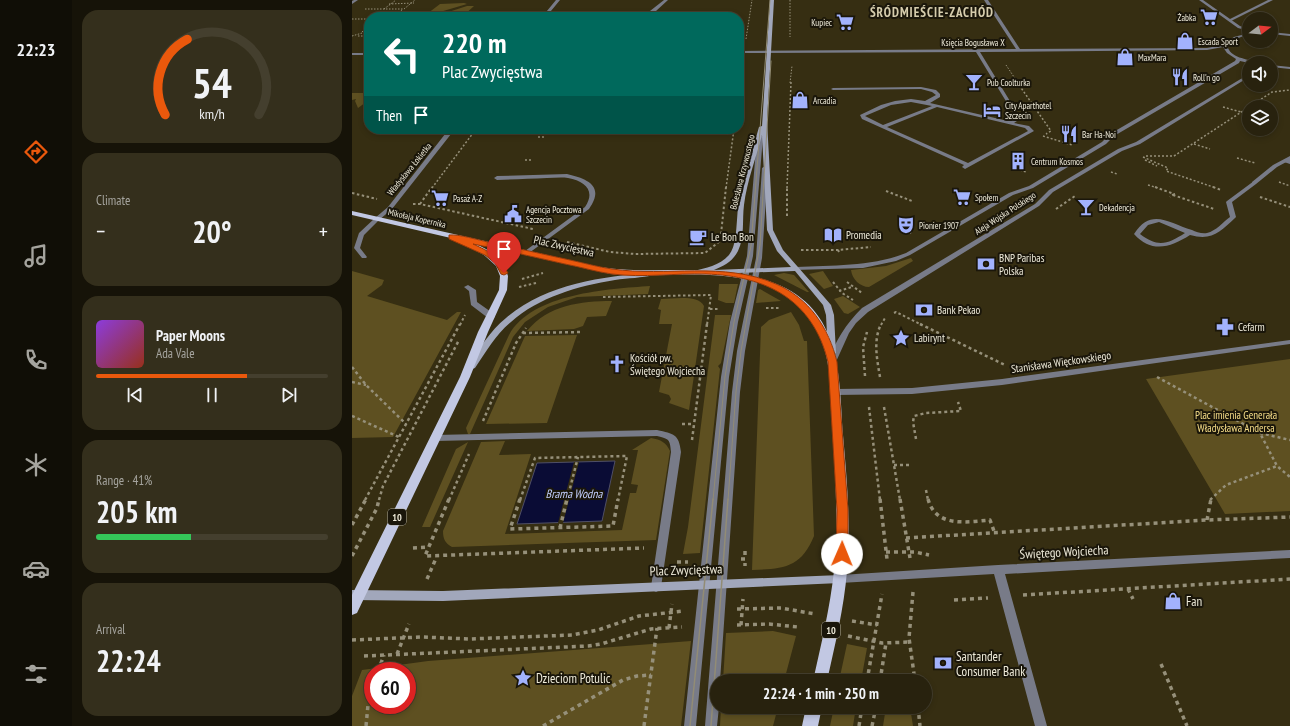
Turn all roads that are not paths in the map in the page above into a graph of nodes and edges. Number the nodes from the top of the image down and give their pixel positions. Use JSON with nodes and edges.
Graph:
{"nodes":[{"id":1,"x":356,"y":0,"type":"edge"},
{"id":2,"x":558,"y":0,"type":"edge"},
{"id":3,"x":666,"y":0,"type":"edge"},
{"id":4,"x":772,"y":0,"type":"edge"},
{"id":5,"x":986,"y":0,"type":"edge"},
{"id":6,"x":1201,"y":0,"type":"edge"},
{"id":7,"x":1271,"y":0,"type":"edge"},
{"id":8,"x":352,"y":3,"type":"edge"},
{"id":9,"x":548,"y":12,"type":"edge"},
{"id":10,"x":590,"y":12,"type":"dead end"},
{"id":11,"x":1230,"y":20,"type":"junction"},
{"id":12,"x":1242,"y":28,"type":"edge"},
{"id":13,"x":1278,"y":34,"type":"edge"},
{"id":14,"x":1289,"y":35,"type":"edge"},
{"id":15,"x":1242,"y":36,"type":"edge"},
{"id":16,"x":1224,"y":46,"type":"junction"},
{"id":17,"x":1207,"y":49,"type":"junction"},
{"id":18,"x":977,"y":50,"type":"junction"},
{"id":19,"x":1020,"y":50,"type":"junction"},
{"id":20,"x":744,"y":52,"type":"edge"},
{"id":21,"x":769,"y":52,"type":"junction"},
{"id":22,"x":352,"y":54,"type":"edge"},
{"id":23,"x":364,"y":54,"type":"edge"},
{"id":24,"x":1230,"y":54,"type":"junction"},
{"id":25,"x":1238,"y":58,"type":"junction"},
{"id":26,"x":1242,"y":59,"type":"edge"},
{"id":27,"x":1278,"y":67,"type":"edge"},
{"id":28,"x":1290,"y":68,"type":"edge"},
{"id":29,"x":1242,"y":78,"type":"edge"},
{"id":30,"x":832,"y":89,"type":"dead end"},
{"id":31,"x":926,"y":103,"type":"junction"},
{"id":32,"x":936,"y":106,"type":"junction"},
{"id":33,"x":764,"y":121,"type":"junction"},
{"id":34,"x":1009,"y":123,"type":"junction"},
{"id":35,"x":883,"y":127,"type":"junction"},
{"id":36,"x":448,"y":134,"type":"edge"},
{"id":37,"x":760,"y":137,"type":"junction"},
{"id":38,"x":766,"y":152,"type":"junction"},
{"id":39,"x":1289,"y":160,"type":"edge"},
{"id":40,"x":496,"y":178,"type":"dead end"},
{"id":41,"x":352,"y":214,"type":"edge"},
{"id":42,"x":377,"y":219,"type":"junction"},
{"id":43,"x":1190,"y":232,"type":"junction"},
{"id":44,"x":452,"y":237,"type":"junction"},
{"id":45,"x":527,"y":252,"type":"junction"},
{"id":46,"x":364,"y":257,"type":"dead end"},
{"id":47,"x":796,"y":269,"type":"junction"},
{"id":48,"x":693,"y":272,"type":"junction"},
{"id":49,"x":657,"y":274,"type":"junction"},
{"id":50,"x":751,"y":274,"type":"junction"},
{"id":51,"x":468,"y":287,"type":"dead end"},
{"id":52,"x":491,"y":316,"type":"junction"},
{"id":53,"x":1290,"y":342,"type":"edge"},
{"id":54,"x":832,"y":362,"type":"junction"},
{"id":55,"x":466,"y":377,"type":"junction"},
{"id":56,"x":835,"y":392,"type":"junction"},
{"id":57,"x":436,"y":438,"type":"junction"},
{"id":58,"x":1290,"y":554,"type":"edge"},
{"id":59,"x":998,"y":569,"type":"junction"},
{"id":60,"x":840,"y":579,"type":"junction"},
{"id":61,"x":704,"y":585,"type":"junction"},
{"id":62,"x":721,"y":585,"type":"junction"},
{"id":63,"x":656,"y":587,"type":"junction"},
{"id":64,"x":355,"y":595,"type":"edge"},
{"id":65,"x":352,"y":609,"type":"edge"},
{"id":66,"x":822,"y":674,"type":"edge"},
{"id":67,"x":813,"y":714,"type":"edge"},
{"id":68,"x":690,"y":726,"type":"edge"},
{"id":69,"x":711,"y":726,"type":"edge"},
{"id":70,"x":810,"y":726,"type":"edge"},
{"id":71,"x":1041,"y":726,"type":"edge"}],
"edges":[{"from":1,"to":8,"type":"street"},
{"from":2,"to":9,"type":"street"},
{"from":3,"to":10,"type":"street"},
{"from":4,"to":21,"type":"street","name":"Bolesława Krzywoustego"},
{"from":5,"to":19,"type":"street"},
{"from":6,"to":11,"type":"street"},
{"from":7,"to":11,"type":"street"},
{"from":11,"to":12,"type":"street"},
{"from":13,"to":14,"type":"street"},
{"from":15,"to":16,"type":"street"},
{"from":16,"to":17,"type":"street","name":"Księcia Bogusława X"},
{"from":16,"to":24,"type":"street"},
{"from":17,"to":19,"type":"street","name":"Księcia Bogusława X"},
{"from":17,"to":24,"type":"street","name":"Księcia Bogusława X"},
{"from":18,"to":19,"type":"street","name":"Księcia Bogusława X"},
{"from":18,"to":21,"type":"street","name":"Księcia Bogusława X"},
{"from":18,"to":34,"type":"street"},
{"from":20,"to":21,"type":"street","name":"Księcia Bogusława X"},
{"from":21,"to":33,"type":"street","name":"Bolesława Krzywoustego"},
{"from":22,"to":23,"type":"street"},
{"from":24,"to":25,"type":"street"},
{"from":25,"to":26,"type":"street"},
{"from":25,"to":47,"type":"street","name":"Aleja Wojska Polskiego"},
{"from":27,"to":28,"type":"street"},
{"from":29,"to":54,"type":"street","name":"Aleja Wojska Polskiego"},
{"from":30,"to":31,"type":"street"},
{"from":31,"to":32,"type":"street"},
{"from":31,"to":35,"type":"street"},
{"from":32,"to":34,"type":"street"},
{"from":32,"to":35,"type":"street"},
{"from":33,"to":37,"type":"street","name":"Bolesława Krzywoustego"},
{"from":33,"to":38,"type":"street","name":"Bolesława Krzywoustego"},
{"from":34,"to":35,"type":"street"},
{"from":36,"to":42,"type":"street","name":"Władysława Łokietka"},
{"from":37,"to":48,"type":"street","name":"Bolesława Krzywoustego"},
{"from":37,"to":50,"type":"street"},
{"from":38,"to":47,"type":"street","name":"Bolesława Krzywoustego"},
{"from":38,"to":50,"type":"street"},
{"from":39,"to":43,"type":"street"},
{"from":40,"to":45,"type":"street"},
{"from":41,"to":42,"type":"main road","name":"Mikołaja Kopernika","number":"10"},
{"from":42,"to":44,"type":"main road","name":"Mikołaja Kopernika","number":"10"},
{"from":42,"to":46,"type":"street","name":"Mikołaja Kopernika"},
{"from":43,"to":43,"type":"street"},
{"from":44,"to":45,"type":"main road","name":"Plac Zwycięstwa","number":"10"},
{"from":44,"to":52,"type":"main road","name":"Plac Zwycięstwa","number":"10"},
{"from":45,"to":49,"type":"main road","name":"Plac Zwycięstwa","number":"10"},
{"from":47,"to":50,"type":"street","name":"Plac Zwycięstwa"},
{"from":47,"to":54,"type":"street","name":"Plac Zwycięstwa"},
{"from":48,"to":49,"type":"main road","name":"Plac Zwycięstwa","number":"10"},
{"from":48,"to":50,"type":"main road","name":"Plac Zwycięstwa","number":"10"},
{"from":49,"to":55,"type":"street","name":"Plac Zwycięstwa"},
{"from":50,"to":54,"type":"main road","name":"Plac Zwycięstwa","number":"10"},
{"from":50,"to":61,"type":"street"},
{"from":50,"to":62,"type":"street"},
{"from":51,"to":52,"type":"street"},
{"from":52,"to":55,"type":"main road","name":"Plac Zwycięstwa","number":"10"},
{"from":53,"to":56,"type":"street","name":"Stanisława Więckowskiego"},
{"from":54,"to":56,"type":"main road","name":"Plac Zwycięstwa","number":"10"},
{"from":55,"to":57,"type":"main road","name":"Plac Zwycięstwa","number":"10"},
{"from":56,"to":60,"type":"main road","name":"Plac Zwycięstwa","number":"10"},
{"from":57,"to":63,"type":"street"},
{"from":57,"to":64,"type":"main road","name":"Plac Zwycięstwa","number":"10"},
{"from":58,"to":59,"type":"street","name":"Świętego Wojciecha"},
{"from":59,"to":60,"type":"street","name":"Świętego Wojciecha"},
{"from":59,"to":71,"type":"street"},
{"from":60,"to":62,"type":"street","name":"Plac Zwycięstwa"},
{"from":60,"to":66,"type":"main road","name":"Plac Zwycięstwa","number":"10"},
{"from":61,"to":62,"type":"street","name":"Plac Zwycięstwa"},
{"from":61,"to":63,"type":"street","name":"Plac Zwycięstwa"},
{"from":61,"to":68,"type":"street"},
{"from":62,"to":69,"type":"street"},
{"from":63,"to":64,"type":"street","name":"Plac Zwycięstwa"},
{"from":64,"to":65,"type":"main road","name":"Plac Zwycięstwa","number":"10"},
{"from":67,"to":70,"type":"main road"}]}
